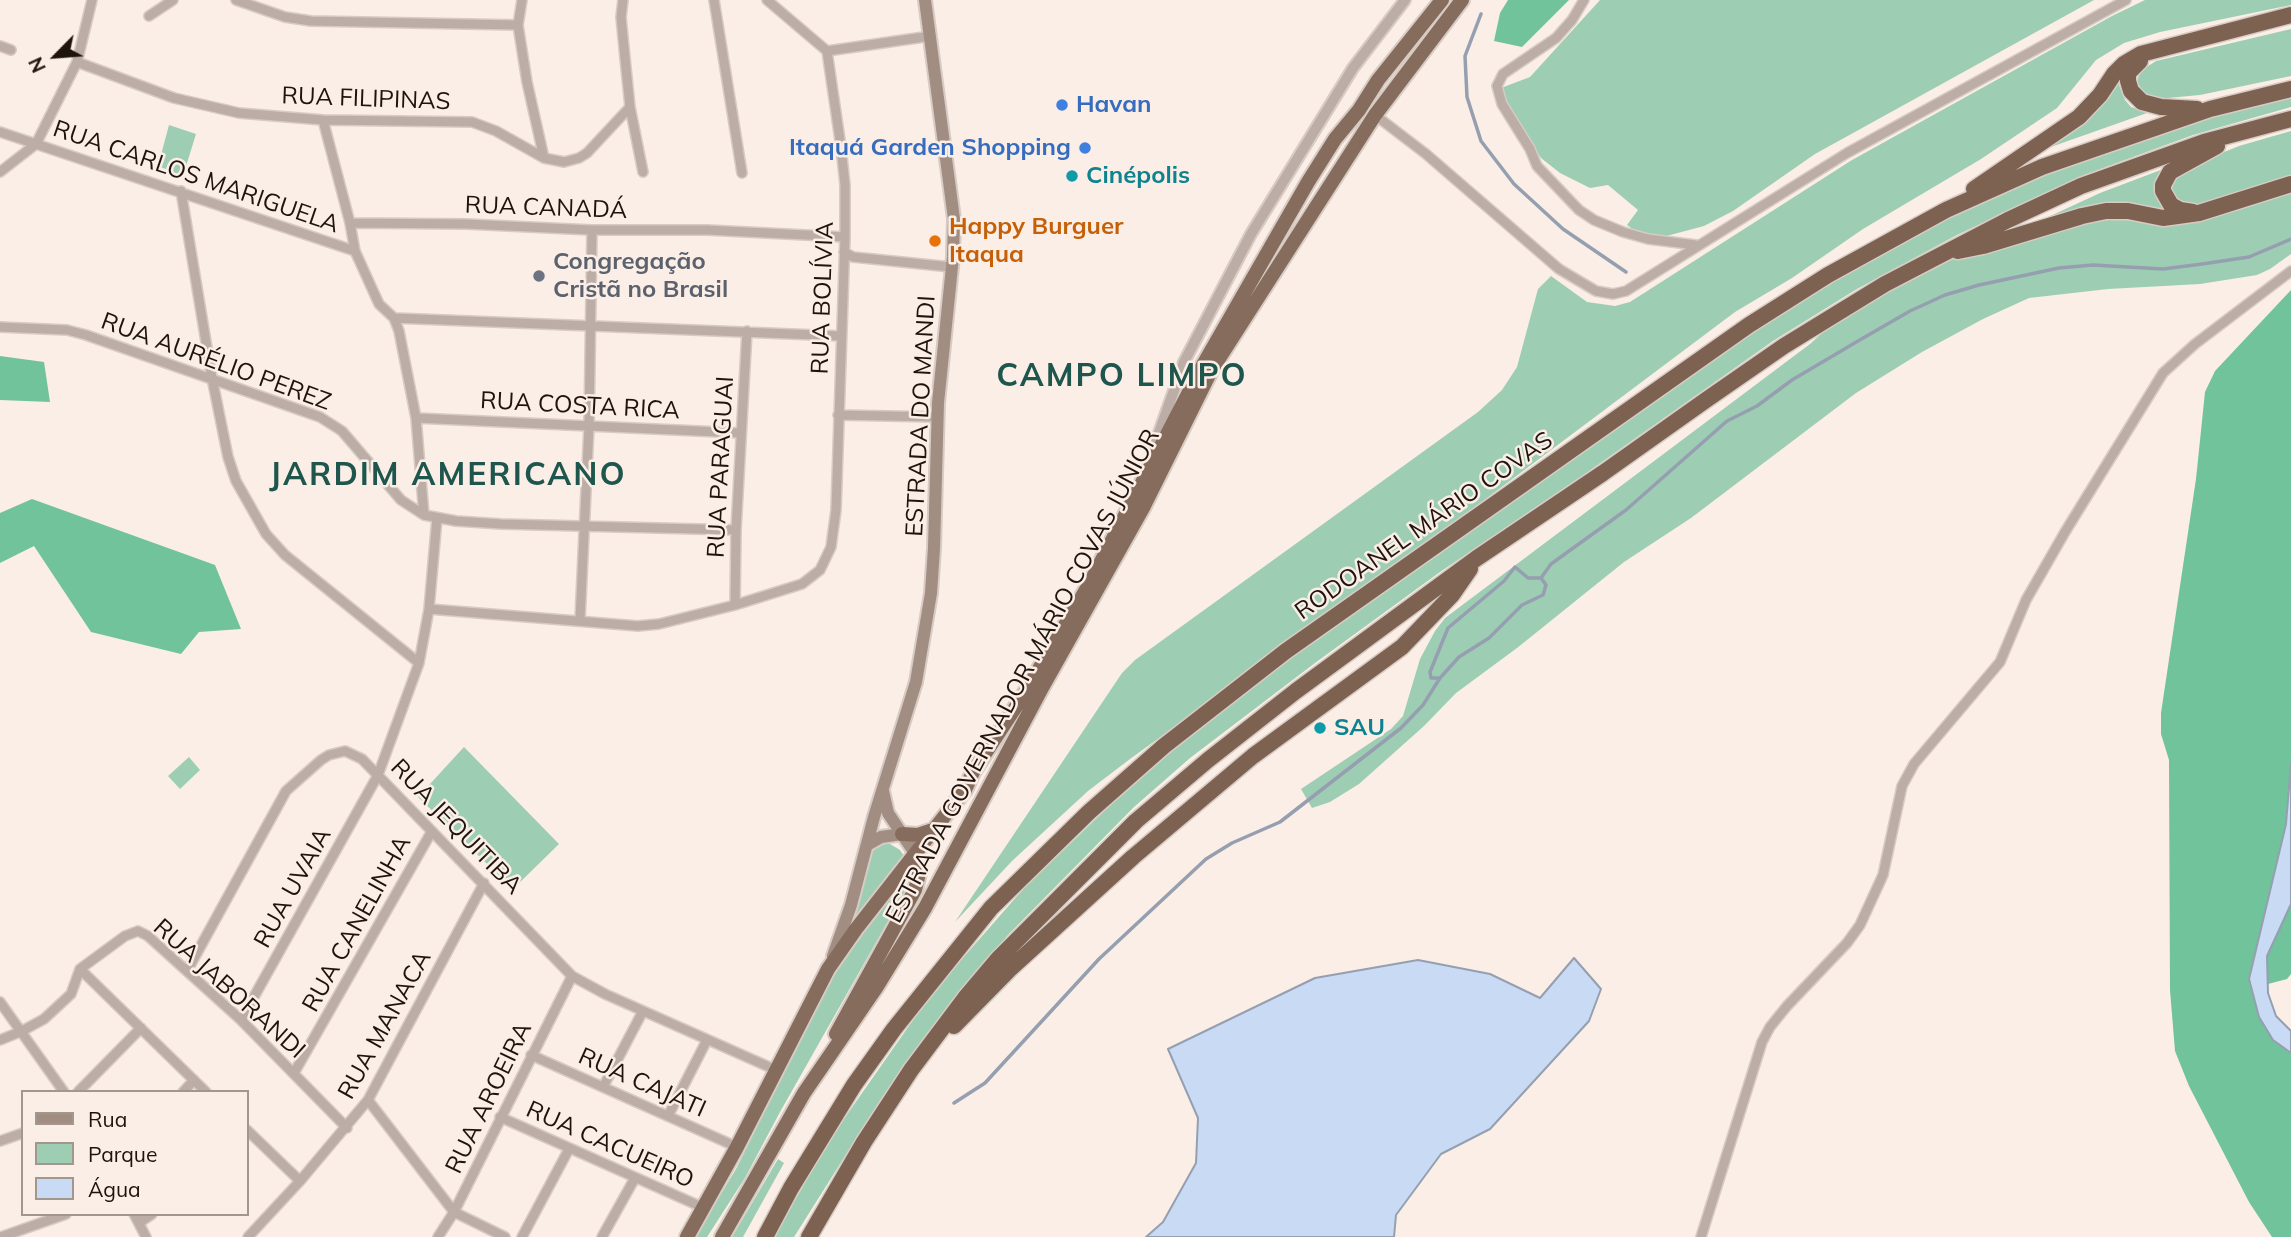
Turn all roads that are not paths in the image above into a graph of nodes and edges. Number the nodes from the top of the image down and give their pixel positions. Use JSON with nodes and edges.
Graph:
{"nodes":[{"id":1,"x":92,"y":0,"type":"edge"},
{"id":2,"x":173,"y":0,"type":"edge"},
{"id":3,"x":236,"y":0,"type":"edge"},
{"id":4,"x":522,"y":0,"type":"edge"},
{"id":5,"x":623,"y":0,"type":"edge"},
{"id":6,"x":714,"y":0,"type":"edge"},
{"id":7,"x":767,"y":0,"type":"edge"},
{"id":8,"x":925,"y":0,"type":"edge"},
{"id":9,"x":1405,"y":0,"type":"edge"},
{"id":10,"x":1441,"y":0,"type":"edge"},
{"id":11,"x":1455,"y":0,"type":"edge"},
{"id":12,"x":1462,"y":0,"type":"edge"},
{"id":13,"x":1584,"y":0,"type":"edge"},
{"id":14,"x":2126,"y":0,"type":"edge"},
{"id":15,"x":2291,"y":15,"type":"edge"},
{"id":16,"x":149,"y":16,"type":"dead end"},
{"id":17,"x":1449,"y":17,"type":"junction"},
{"id":18,"x":518,"y":25,"type":"junction"},
{"id":19,"x":931,"y":36,"type":"junction"},
{"id":20,"x":0,"y":46,"type":"edge"},
{"id":21,"x":10,"y":50,"type":"dead end"},
{"id":22,"x":2160,"y":50,"type":"junction"},
{"id":23,"x":827,"y":51,"type":"junction"},
{"id":24,"x":77,"y":62,"type":"junction"},
{"id":25,"x":2291,"y":89,"type":"edge"},
{"id":26,"x":630,"y":107,"type":"junction"},
{"id":27,"x":2210,"y":109,"type":"junction"},
{"id":28,"x":1375,"y":115,"type":"junction"},
{"id":29,"x":2291,"y":119,"type":"edge"},
{"id":30,"x":323,"y":120,"type":"junction"},
{"id":31,"x":0,"y":132,"type":"edge"},
{"id":32,"x":2242,"y":132,"type":"junction"},
{"id":33,"x":36,"y":144,"type":"junction"},
{"id":34,"x":544,"y":158,"type":"junction"},
{"id":35,"x":0,"y":172,"type":"edge"},
{"id":36,"x":643,"y":172,"type":"dead end"},
{"id":37,"x":742,"y":173,"type":"dead end"},
{"id":38,"x":2291,"y":184,"type":"edge"},
{"id":39,"x":181,"y":191,"type":"junction"},
{"id":40,"x":1946,"y":210,"type":"junction"},
{"id":41,"x":2199,"y":213,"type":"junction"},
{"id":42,"x":351,"y":223,"type":"junction"},
{"id":43,"x":592,"y":230,"type":"junction"},
{"id":44,"x":845,"y":237,"type":"junction"},
{"id":45,"x":1696,"y":245,"type":"junction"},
{"id":46,"x":355,"y":251,"type":"junction"},
{"id":47,"x":844,"y":252,"type":"junction"},
{"id":48,"x":1942,"y":254,"type":"junction"},
{"id":49,"x":951,"y":267,"type":"junction"},
{"id":50,"x":2291,"y":271,"type":"edge"},
{"id":51,"x":394,"y":318,"type":"junction"},
{"id":52,"x":592,"y":325,"type":"junction"},
{"id":53,"x":0,"y":327,"type":"edge"},
{"id":54,"x":747,"y":331,"type":"junction"},
{"id":55,"x":841,"y":336,"type":"junction"},
{"id":56,"x":212,"y":378,"type":"junction"},
{"id":57,"x":838,"y":415,"type":"junction"},
{"id":58,"x":937,"y":416,"type":"junction"},
{"id":59,"x":416,"y":418,"type":"junction"},
{"id":60,"x":589,"y":426,"type":"junction"},
{"id":61,"x":741,"y":433,"type":"junction"},
{"id":62,"x":1133,"y":503,"type":"junction"},
{"id":63,"x":424,"y":515,"type":"junction"},
{"id":64,"x":437,"y":518,"type":"junction"},
{"id":65,"x":585,"y":527,"type":"junction"},
{"id":66,"x":736,"y":530,"type":"junction"},
{"id":67,"x":1477,"y":558,"type":"junction"},
{"id":68,"x":735,"y":605,"type":"junction"},
{"id":69,"x":429,"y":608,"type":"junction"},
{"id":70,"x":580,"y":620,"type":"junction"},
{"id":71,"x":419,"y":663,"type":"junction"},
{"id":72,"x":379,"y":775,"type":"junction"},
{"id":73,"x":883,"y":787,"type":"junction"},
{"id":74,"x":937,"y":828,"type":"junction"},
{"id":75,"x":432,"y":831,"type":"junction"},
{"id":76,"x":902,"y":834,"type":"junction"},
{"id":77,"x":867,"y":845,"type":"junction"},
{"id":78,"x":916,"y":855,"type":"junction"},
{"id":79,"x":484,"y":883,"type":"junction"},
{"id":80,"x":80,"y":969,"type":"junction"},
{"id":81,"x":828,"y":969,"type":"junction"},
{"id":82,"x":187,"y":971,"type":"junction"},
{"id":83,"x":572,"y":976,"type":"junction"},
{"id":84,"x":0,"y":1002,"type":"edge"},
{"id":85,"x":643,"y":1011,"type":"junction"},
{"id":86,"x":241,"y":1020,"type":"junction"},
{"id":87,"x":141,"y":1028,"type":"junction"},
{"id":88,"x":22,"y":1031,"type":"junction"},
{"id":89,"x":0,"y":1040,"type":"edge"},
{"id":90,"x":707,"y":1040,"type":"junction"},
{"id":91,"x":531,"y":1055,"type":"junction"},
{"id":92,"x":776,"y":1070,"type":"junction"},
{"id":93,"x":911,"y":1070,"type":"junction"},
{"id":94,"x":294,"y":1073,"type":"junction"},
{"id":95,"x":194,"y":1080,"type":"junction"},
{"id":96,"x":603,"y":1087,"type":"junction"},
{"id":97,"x":63,"y":1090,"type":"edge"},
{"id":98,"x":80,"y":1090,"type":"edge"},
{"id":99,"x":185,"y":1090,"type":"edge"},
{"id":100,"x":204,"y":1090,"type":"edge"},
{"id":101,"x":804,"y":1093,"type":"junction"},
{"id":102,"x":368,"y":1100,"type":"junction"},
{"id":103,"x":668,"y":1116,"type":"junction"},
{"id":104,"x":500,"y":1117,"type":"junction"},
{"id":105,"x":347,"y":1128,"type":"junction"},
{"id":106,"x":248,"y":1131,"type":"edge"},
{"id":107,"x":21,"y":1134,"type":"edge"},
{"id":108,"x":0,"y":1141,"type":"edge"},
{"id":109,"x":737,"y":1147,"type":"junction"},
{"id":110,"x":569,"y":1149,"type":"junction"},
{"id":111,"x":635,"y":1178,"type":"junction"},
{"id":112,"x":300,"y":1181,"type":"junction"},
{"id":113,"x":704,"y":1208,"type":"junction"},
{"id":114,"x":454,"y":1212,"type":"junction"},
{"id":115,"x":60,"y":1216,"type":"edge"},
{"id":116,"x":135,"y":1216,"type":"edge"},
{"id":117,"x":149,"y":1216,"type":"edge"},
{"id":118,"x":139,"y":1223,"type":"junction"},
{"id":119,"x":1,"y":1237,"type":"edge"},
{"id":120,"x":146,"y":1237,"type":"edge"},
{"id":121,"x":248,"y":1237,"type":"edge"},
{"id":122,"x":438,"y":1237,"type":"edge"},
{"id":123,"x":505,"y":1237,"type":"edge"},
{"id":124,"x":522,"y":1237,"type":"edge"},
{"id":125,"x":602,"y":1237,"type":"edge"},
{"id":126,"x":687,"y":1237,"type":"edge"},
{"id":127,"x":722,"y":1237,"type":"edge"},
{"id":128,"x":765,"y":1237,"type":"edge"},
{"id":129,"x":809,"y":1237,"type":"edge"},
{"id":130,"x":1701,"y":1237,"type":"edge"}],
"edges":[{"from":1,"to":24,"type":"street"},
{"from":2,"to":16,"type":"street"},
{"from":3,"to":18,"type":"street"},
{"from":4,"to":18,"type":"street"},
{"from":5,"to":26,"type":"street"},
{"from":6,"to":37,"type":"street"},
{"from":7,"to":23,"type":"street"},
{"from":8,"to":19,"type":"main road","name":"ESTRADA DO MANDI"},
{"from":9,"to":62,"type":"street"},
{"from":10,"to":62,"type":"highway","name":"ESTRADA GOVERNADOR MÁRIO COVAS JÚNIOR"},
{"from":11,"to":17,"type":"highway"},
{"from":12,"to":17,"type":"highway","name":"ESTRADA GOVERNADOR MÁRIO COVAS JÚNIOR"},
{"from":13,"to":45,"type":"street"},
{"from":14,"to":45,"type":"street"},
{"from":15,"to":22,"type":"highway"},
{"from":17,"to":28,"type":"highway","name":"ESTRADA GOVERNADOR MÁRIO COVAS JÚNIOR"},
{"from":18,"to":34,"type":"street"},
{"from":19,"to":23,"type":"street"},
{"from":19,"to":49,"type":"main road","name":"ESTRADA DO MANDI"},
{"from":20,"to":21,"type":"street"},
{"from":22,"to":27,"type":"highway"},
{"from":22,"to":40,"type":"highway"},
{"from":23,"to":44,"type":"street","name":"RUA BOLÍVIA"},
{"from":24,"to":30,"type":"street","name":"RUA FILIPINAS"},
{"from":24,"to":33,"type":"street"},
{"from":25,"to":27,"type":"highway","name":"RODOANEL MÁRIO COVAS"},
{"from":26,"to":34,"type":"street","name":"RUA FILIPINAS"},
{"from":26,"to":36,"type":"street"},
{"from":27,"to":40,"type":"highway","name":"RODOANEL MÁRIO COVAS"},
{"from":28,"to":45,"type":"street"},
{"from":28,"to":101,"type":"highway","name":"ESTRADA GOVERNADOR MÁRIO COVAS JÚNIOR"},
{"from":29,"to":32,"type":"highway"},
{"from":30,"to":34,"type":"street","name":"RUA FILIPINAS"},
{"from":30,"to":42,"type":"street"},
{"from":31,"to":33,"type":"street","name":"RUA CARLOS MARIGUELA"},
{"from":32,"to":41,"type":"highway"},
{"from":32,"to":48,"type":"highway"},
{"from":33,"to":35,"type":"street"},
{"from":33,"to":39,"type":"street","name":"RUA CARLOS MARIGUELA"},
{"from":38,"to":41,"type":"highway"},
{"from":39,"to":46,"type":"street","name":"RUA CARLOS MARIGUELA"},
{"from":39,"to":56,"type":"street"},
{"from":40,"to":128,"type":"highway","name":"RODOANEL MÁRIO COVAS"},
{"from":41,"to":48,"type":"highway"},
{"from":42,"to":43,"type":"street","name":"RUA CANADÁ"},
{"from":42,"to":46,"type":"street"},
{"from":43,"to":44,"type":"street","name":"RUA CANADÁ"},
{"from":43,"to":52,"type":"street"},
{"from":44,"to":47,"type":"street","name":"RUA BOLÍVIA"},
{"from":46,"to":51,"type":"street","name":"RUA CARLOS MARIGUELA"},
{"from":47,"to":49,"type":"street"},
{"from":47,"to":55,"type":"street","name":"RUA BOLÍVIA"},
{"from":48,"to":67,"type":"highway"},
{"from":49,"to":58,"type":"main road","name":"ESTRADA DO MANDI"},
{"from":50,"to":130,"type":"street"},
{"from":51,"to":52,"type":"street"},
{"from":51,"to":59,"type":"street","name":"RUA CARLOS MARIGUELA"},
{"from":52,"to":54,"type":"street"},
{"from":52,"to":60,"type":"street"},
{"from":53,"to":56,"type":"street","name":"RUA AURÉLIO PEREZ"},
{"from":54,"to":55,"type":"street"},
{"from":54,"to":61,"type":"street","name":"RUA PARAGUAI"},
{"from":55,"to":57,"type":"street","name":"RUA BOLÍVIA"},
{"from":56,"to":63,"type":"street","name":"RUA AURÉLIO PEREZ"},
{"from":56,"to":71,"type":"street"},
{"from":57,"to":58,"type":"street"},
{"from":57,"to":68,"type":"street","name":"RUA BOLÍVIA"},
{"from":58,"to":73,"type":"main road","name":"ESTRADA DO MANDI"},
{"from":59,"to":60,"type":"street","name":"RUA COSTA RICA"},
{"from":59,"to":63,"type":"street","name":"RUA CARLOS MARIGUELA"},
{"from":60,"to":61,"type":"street","name":"RUA COSTA RICA"},
{"from":60,"to":65,"type":"street"},
{"from":61,"to":66,"type":"street","name":"RUA PARAGUAI"},
{"from":62,"to":74,"type":"highway","name":"ESTRADA GOVERNADOR MÁRIO COVAS JÚNIOR"},
{"from":63,"to":64,"type":"street"},
{"from":64,"to":65,"type":"street"},
{"from":64,"to":69,"type":"street","name":"RUA UVAIA"},
{"from":65,"to":66,"type":"street"},
{"from":65,"to":70,"type":"street"},
{"from":66,"to":68,"type":"street","name":"RUA PARAGUAI"},
{"from":67,"to":93,"type":"highway"},
{"from":67,"to":93,"type":"highway"},
{"from":68,"to":70,"type":"street"},
{"from":69,"to":70,"type":"street"},
{"from":69,"to":71,"type":"street","name":"RUA UVAIA"},
{"from":71,"to":72,"type":"street","name":"RUA UVAIA"},
{"from":72,"to":75,"type":"street","name":"RUA JEQUITIBA"},
{"from":72,"to":82,"type":"street","name":"RUA JEQUITIBA"},
{"from":72,"to":86,"type":"street","name":"RUA UVAIA"},
{"from":73,"to":76,"type":"main road"},
{"from":73,"to":77,"type":"main road","name":"ESTRADA DO MANDI"},
{"from":74,"to":76,"type":"highway"},
{"from":74,"to":78,"type":"highway","name":"ESTRADA GOVERNADOR MÁRIO COVAS JÚNIOR"},
{"from":75,"to":79,"type":"street","name":"RUA JEQUITIBA"},
{"from":75,"to":94,"type":"street","name":"RUA CANELINHA"},
{"from":76,"to":77,"type":"main road"},
{"from":76,"to":78,"type":"main road"},
{"from":77,"to":81,"type":"main road","name":"ESTRADA DO MANDI"},
{"from":78,"to":81,"type":"highway","name":"ESTRADA GOVERNADOR MÁRIO COVAS JÚNIOR"},
{"from":78,"to":101,"type":"highway"},
{"from":79,"to":83,"type":"street","name":"RUA JEQUITIBA"},
{"from":79,"to":102,"type":"street","name":"RUA MANACA"},
{"from":80,"to":82,"type":"street","name":"RUA JABORANDI"},
{"from":80,"to":87,"type":"street"},
{"from":80,"to":88,"type":"street","name":"RUA JABORANDI"},
{"from":81,"to":92,"type":"highway","name":"ESTRADA GOVERNADOR MÁRIO COVAS JÚNIOR"},
{"from":82,"to":86,"type":"street","name":"RUA JABORANDI"},
{"from":83,"to":85,"type":"street","name":"RUA JEQUITIBA"},
{"from":83,"to":91,"type":"street","name":"RUA AROEIRA"},
{"from":84,"to":88,"type":"street"},
{"from":85,"to":90,"type":"street","name":"RUA JEQUITIBA"},
{"from":85,"to":96,"type":"street"},
{"from":86,"to":94,"type":"street","name":"RUA JABORANDI"},
{"from":87,"to":95,"type":"street"},
{"from":87,"to":98,"type":"street"},
{"from":88,"to":89,"type":"street","name":"RUA JABORANDI"},
{"from":88,"to":97,"type":"street"},
{"from":90,"to":92,"type":"street","name":"RUA JEQUITIBA"},
{"from":90,"to":103,"type":"street"},
{"from":91,"to":96,"type":"street","name":"RUA CAJATI"},
{"from":91,"to":104,"type":"street","name":"RUA AROEIRA"},
{"from":92,"to":109,"type":"highway","name":"ESTRADA GOVERNADOR MÁRIO COVAS JÚNIOR"},
{"from":93,"to":129,"type":"highway"},
{"from":94,"to":105,"type":"street","name":"RUA JABORANDI"},
{"from":95,"to":99,"type":"street"},
{"from":95,"to":100,"type":"street"},
{"from":96,"to":103,"type":"street","name":"RUA CAJATI"},
{"from":101,"to":127,"type":"highway","name":"ESTRADA GOVERNADOR MÁRIO COVAS JÚNIOR"},
{"from":102,"to":105,"type":"street","name":"RUA MANACA"},
{"from":102,"to":114,"type":"street"},
{"from":103,"to":109,"type":"street","name":"RUA CAJATI"},
{"from":104,"to":110,"type":"street","name":"RUA CACUEIRO"},
{"from":104,"to":114,"type":"street","name":"RUA AROEIRA"},
{"from":105,"to":112,"type":"street","name":"RUA MANACA"},
{"from":106,"to":112,"type":"street"},
{"from":107,"to":108,"type":"street"},
{"from":109,"to":113,"type":"highway","name":"ESTRADA GOVERNADOR MÁRIO COVAS JÚNIOR"},
{"from":110,"to":111,"type":"street","name":"RUA CACUEIRO"},
{"from":110,"to":124,"type":"street"},
{"from":111,"to":113,"type":"street","name":"RUA CACUEIRO"},
{"from":111,"to":125,"type":"street"},
{"from":112,"to":121,"type":"street","name":"RUA MANACA"},
{"from":113,"to":126,"type":"highway","name":"ESTRADA GOVERNADOR MÁRIO COVAS JÚNIOR"},
{"from":114,"to":122,"type":"street","name":"RUA AROEIRA"},
{"from":114,"to":123,"type":"street"},
{"from":115,"to":119,"type":"street"},
{"from":116,"to":118,"type":"street"},
{"from":117,"to":118,"type":"street"},
{"from":118,"to":120,"type":"street"}]}
